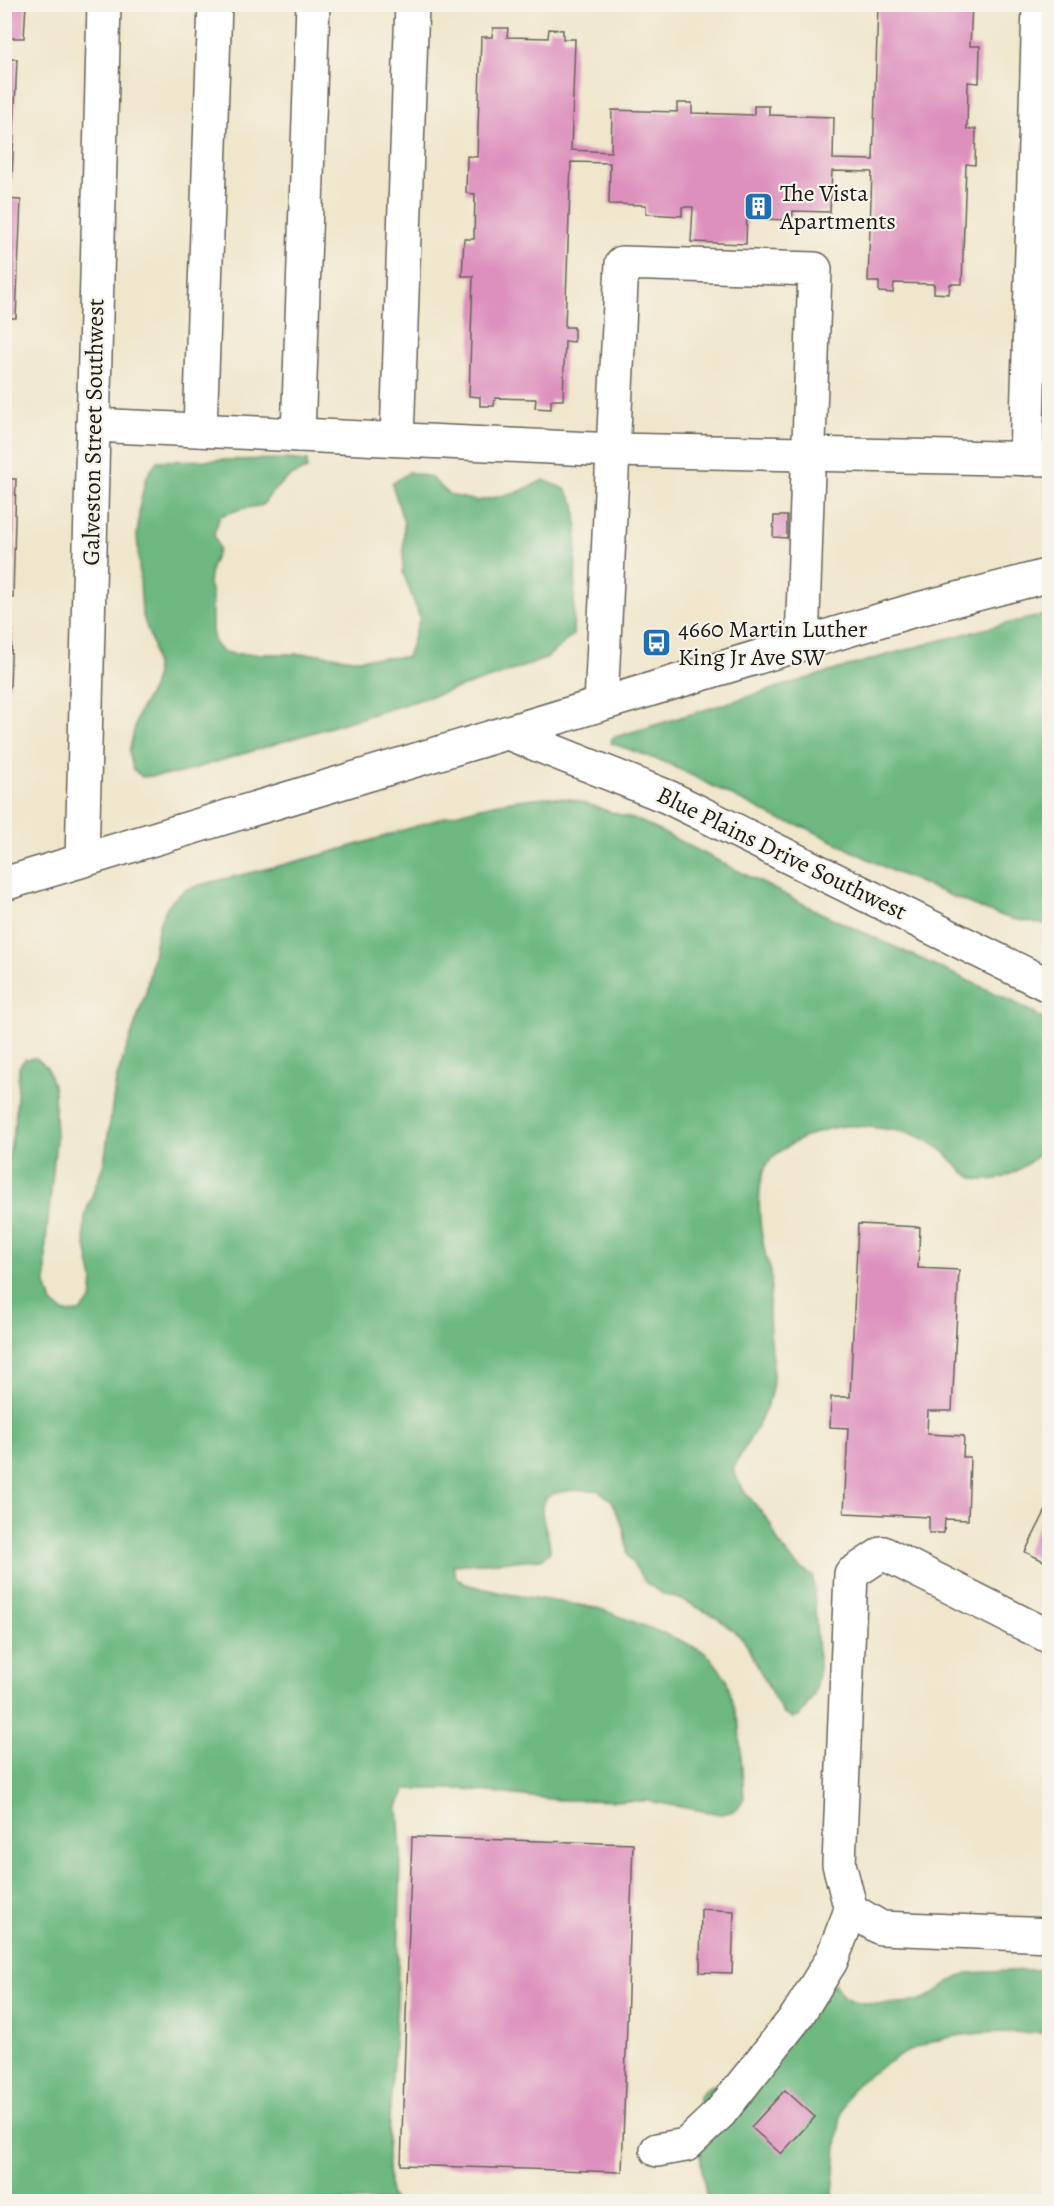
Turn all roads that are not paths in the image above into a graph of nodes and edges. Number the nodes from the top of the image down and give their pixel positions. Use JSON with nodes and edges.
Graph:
{"nodes":[{"id":1,"x":104,"y":4,"type":"edge"},
{"id":2,"x":215,"y":4,"type":"edge"},
{"id":3,"x":313,"y":4,"type":"edge"},
{"id":4,"x":412,"y":4,"type":"edge"},
{"id":5,"x":1039,"y":4,"type":"edge"},
{"id":6,"x":93,"y":424,"type":"junction"},
{"id":7,"x":200,"y":430,"type":"junction"},
{"id":8,"x":298,"y":435,"type":"junction"},
{"id":9,"x":397,"y":440,"type":"junction"},
{"id":10,"x":613,"y":450,"type":"junction"},
{"id":11,"x":809,"y":455,"type":"junction"},
{"id":12,"x":1038,"y":459,"type":"edge"},
{"id":13,"x":1050,"y":575,"type":"edge"},
{"id":14,"x":802,"y":644,"type":"junction"},
{"id":15,"x":602,"y":704,"type":"junction"},
{"id":16,"x":508,"y":733,"type":"junction"},
{"id":17,"x":82,"y":860,"type":"junction"},
{"id":18,"x":4,"y":884,"type":"edge"},
{"id":19,"x":1050,"y":986,"type":"edge"},
{"id":20,"x":1050,"y":1638,"type":"edge"},
{"id":21,"x":851,"y":1910,"type":"junction"},
{"id":22,"x":1050,"y":1935,"type":"edge"},
{"id":23,"x":657,"y":2150,"type":"dead end"}],
"edges":[{"from":1,"to":6,"type":"street","name":"Galveston Street Southwest"},
{"from":2,"to":7,"type":"street"},
{"from":3,"to":8,"type":"street"},
{"from":4,"to":9,"type":"street"},
{"from":5,"to":12,"type":"street"},
{"from":6,"to":7,"type":"street"},
{"from":6,"to":17,"type":"street","name":"Galveston Street Southwest"},
{"from":7,"to":8,"type":"street"},
{"from":8,"to":9,"type":"street"},
{"from":9,"to":10,"type":"street"},
{"from":10,"to":11,"type":"street"},
{"from":10,"to":11,"type":"street"},
{"from":10,"to":15,"type":"street"},
{"from":11,"to":12,"type":"street"},
{"from":11,"to":14,"type":"street"},
{"from":13,"to":14,"type":"street"},
{"from":14,"to":15,"type":"street"},
{"from":15,"to":16,"type":"street"},
{"from":16,"to":17,"type":"street"},
{"from":16,"to":19,"type":"street","name":"Blue Plains Drive Southwest"},
{"from":17,"to":18,"type":"street"},
{"from":20,"to":21,"type":"street"},
{"from":21,"to":22,"type":"street"},
{"from":21,"to":23,"type":"street"}]}
